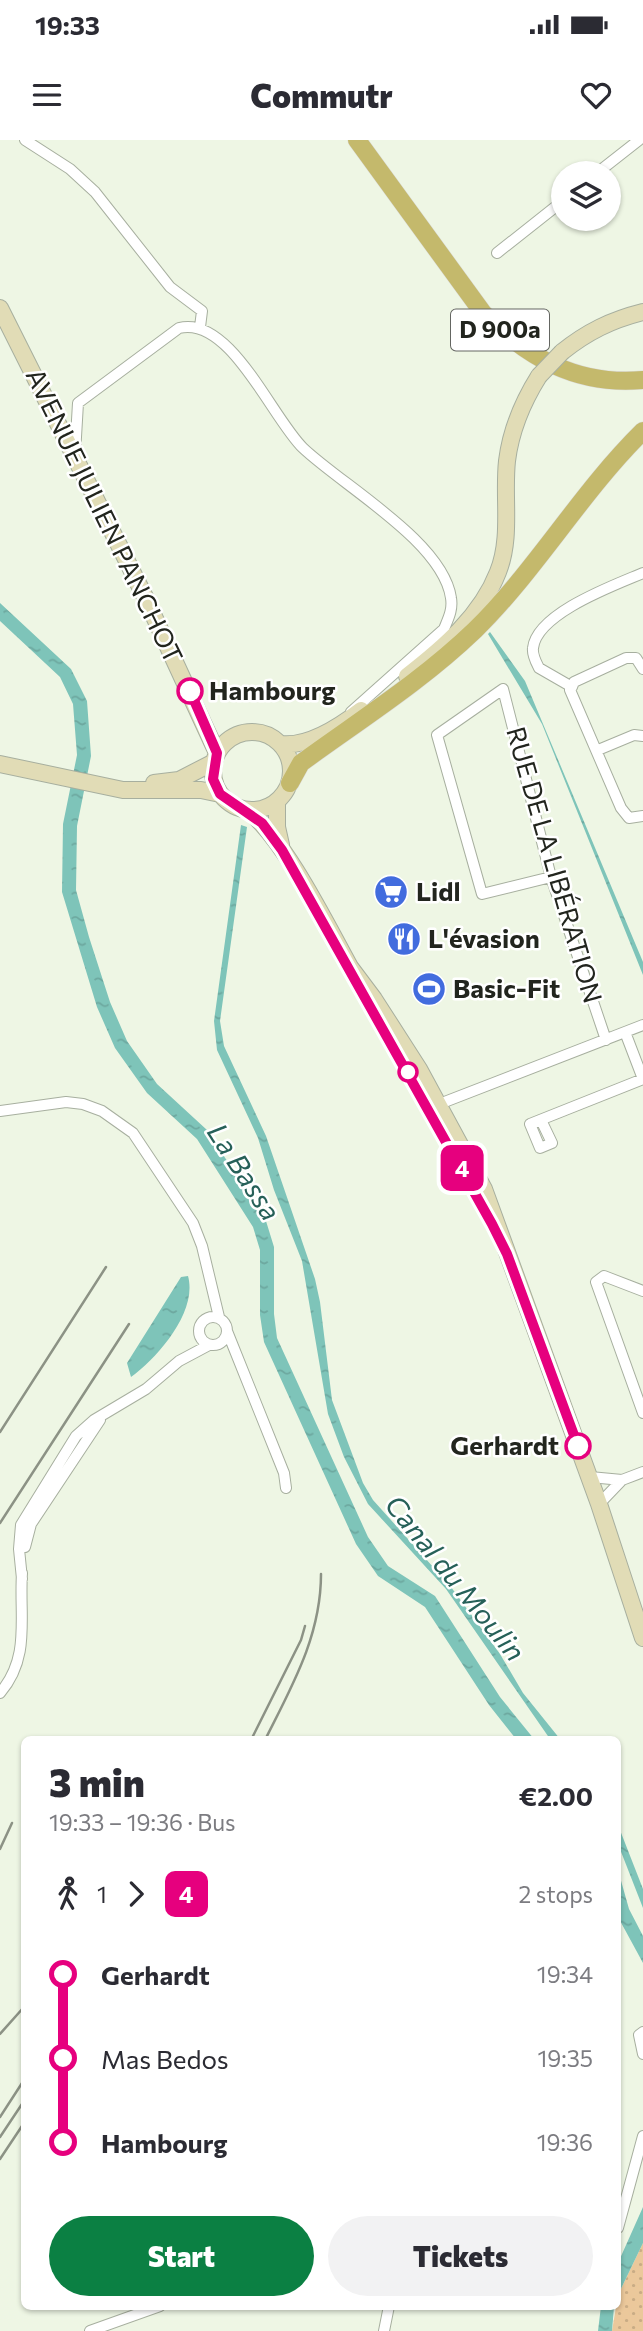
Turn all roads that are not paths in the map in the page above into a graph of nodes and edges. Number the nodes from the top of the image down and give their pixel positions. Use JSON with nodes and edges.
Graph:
{"nodes":[{"id":1,"x":25,"y":140,"type":"edge"},
{"id":2,"x":357,"y":140,"type":"edge"},
{"id":3,"x":639,"y":140,"type":"edge"},
{"id":4,"x":612,"y":161,"type":"edge"},
{"id":5,"x":405,"y":205,"type":"junction"},
{"id":6,"x":551,"y":210,"type":"edge"},
{"id":7,"x":497,"y":253,"type":"dead end"},
{"id":8,"x":0,"y":308,"type":"edge"},
{"id":9,"x":643,"y":312,"type":"edge"},
{"id":10,"x":200,"y":327,"type":"junction"},
{"id":11,"x":643,"y":372,"type":"edge"},
{"id":12,"x":643,"y":380,"type":"edge"},
{"id":13,"x":643,"y":431,"type":"edge"},
{"id":14,"x":75,"y":457,"type":"junction"},
{"id":15,"x":643,"y":573,"type":"edge"},
{"id":16,"x":643,"y":669,"type":"edge"},
{"id":17,"x":188,"y":686,"type":"junction"},
{"id":18,"x":572,"y":687,"type":"junction"},
{"id":19,"x":337,"y":726,"type":"junction"},
{"id":20,"x":235,"y":736,"type":"junction"},
{"id":21,"x":643,"y":736,"type":"edge"},
{"id":22,"x":281,"y":744,"type":"junction"},
{"id":23,"x":598,"y":750,"type":"junction"},
{"id":24,"x":0,"y":756,"type":"edge"},
{"id":25,"x":215,"y":757,"type":"junction"},
{"id":26,"x":0,"y":764,"type":"edge"},
{"id":27,"x":67,"y":775,"type":"junction"},
{"id":28,"x":95,"y":781,"type":"junction"},
{"id":29,"x":290,"y":783,"type":"junction"},
{"id":30,"x":220,"y":794,"type":"junction"},
{"id":31,"x":277,"y":802,"type":"junction"},
{"id":32,"x":249,"y":811,"type":"junction"},
{"id":33,"x":643,"y":816,"type":"edge"},
{"id":34,"x":282,"y":850,"type":"junction"},
{"id":35,"x":551,"y":877,"type":"junction"},
{"id":36,"x":643,"y":1026,"type":"edge"},
{"id":37,"x":625,"y":1032,"type":"junction"},
{"id":38,"x":606,"y":1040,"type":"junction"},
{"id":39,"x":643,"y":1079,"type":"edge"},
{"id":40,"x":433,"y":1106,"type":"junction"},
{"id":41,"x":0,"y":1111,"type":"edge"},
{"id":42,"x":541,"y":1119,"type":"dead end"},
{"id":43,"x":210,"y":1290,"type":"junction"},
{"id":44,"x":643,"y":1291,"type":"edge"},
{"id":45,"x":219,"y":1317,"type":"junction"},
{"id":46,"x":204,"y":1319,"type":"junction"},
{"id":47,"x":198,"y":1331,"type":"junction"},
{"id":48,"x":227,"y":1331,"type":"junction"},
{"id":49,"x":212,"y":1345,"type":"junction"},
{"id":50,"x":179,"y":1361,"type":"junction"},
{"id":51,"x":242,"y":1364,"type":"junction"},
{"id":52,"x":643,"y":1413,"type":"edge"},
{"id":53,"x":570,"y":1424,"type":"junction"},
{"id":54,"x":643,"y":1472,"type":"edge"},
{"id":55,"x":590,"y":1477,"type":"junction"},
{"id":56,"x":622,"y":1480,"type":"junction"},
{"id":57,"x":286,"y":1488,"type":"dead end"},
{"id":58,"x":599,"y":1504,"type":"junction"},
{"id":59,"x":612,"y":1550,"type":"junction"},
{"id":60,"x":643,"y":1638,"type":"edge"},
{"id":61,"x":16,"y":1669,"type":"junction"},
{"id":62,"x":0,"y":1680,"type":"edge"},
{"id":63,"x":0,"y":1693,"type":"edge"},
{"id":64,"x":643,"y":2032,"type":"edge"},
{"id":65,"x":643,"y":2054,"type":"edge"},
{"id":66,"x":643,"y":2136,"type":"edge"},
{"id":67,"x":621,"y":2217,"type":"edge"},
{"id":68,"x":149,"y":2310,"type":"edge"},
{"id":69,"x":388,"y":2310,"type":"edge"},
{"id":70,"x":90,"y":2331,"type":"edge"},
{"id":71,"x":384,"y":2331,"type":"edge"}],
"edges":[{"from":1,"to":10,"type":"street"},
{"from":2,"to":5,"type":"main road","number":"D 900a"},
{"from":3,"to":4,"type":"street"},
{"from":5,"to":11,"type":"main road","number":"D 900a"},
{"from":5,"to":12,"type":"main road","number":"D 900a"},
{"from":6,"to":7,"type":"street"},
{"from":8,"to":14,"type":"main road","name":"AVENUE JULIEN PANCHOT"},
{"from":9,"to":19,"type":"main road","bridge":true},
{"from":10,"to":14,"type":"street"},
{"from":10,"to":19,"type":"street"},
{"from":13,"to":29,"type":"main road"},
{"from":14,"to":17,"type":"main road","name":"AVENUE JULIEN PANCHOT"},
{"from":15,"to":18,"type":"street"},
{"from":16,"to":18,"type":"street"},
{"from":17,"to":20,"type":"main road","name":"AVENUE JULIEN PANCHOT"},
{"from":17,"to":25,"type":"main road","name":"AVENUE JULIEN PANCHOT"},
{"from":18,"to":23,"type":"street"},
{"from":19,"to":22,"type":"main road"},
{"from":20,"to":22,"type":"main road"},
{"from":20,"to":25,"type":"main road"},
{"from":21,"to":23,"type":"street"},
{"from":22,"to":29,"type":"main road"},
{"from":23,"to":33,"type":"street"},
{"from":24,"to":27,"type":"main road"},
{"from":25,"to":28,"type":"main road"},
{"from":25,"to":30,"type":"main road"},
{"from":26,"to":27,"type":"main road"},
{"from":27,"to":28,"type":"main road"},
{"from":28,"to":30,"type":"main road"},
{"from":29,"to":31,"type":"main road"},
{"from":30,"to":32,"type":"main road"},
{"from":31,"to":32,"type":"main road"},
{"from":31,"to":34,"type":"main road"},
{"from":32,"to":34,"type":"main road"},
{"from":34,"to":40,"type":"main road"},
{"from":35,"to":35,"type":"street","name":"RUE DE LA LIBÉRATION"},
{"from":35,"to":38,"type":"street","name":"RUE DE LA LIBÉRATION"},
{"from":36,"to":37,"type":"street"},
{"from":37,"to":38,"type":"street"},
{"from":37,"to":39,"type":"street"},
{"from":38,"to":40,"type":"street"},
{"from":39,"to":42,"type":"street"},
{"from":40,"to":53,"type":"main road"},
{"from":41,"to":43,"type":"street"},
{"from":43,"to":45,"type":"street"},
{"from":43,"to":46,"type":"street"},
{"from":44,"to":52,"type":"street"},
{"from":45,"to":46,"type":"street"},
{"from":45,"to":48,"type":"street"},
{"from":46,"to":47,"type":"street"},
{"from":47,"to":49,"type":"street"},
{"from":47,"to":50,"type":"street"},
{"from":48,"to":49,"type":"street"},
{"from":48,"to":51,"type":"street"},
{"from":49,"to":50,"type":"street"},
{"from":49,"to":51,"type":"street"},
{"from":50,"to":61,"type":"street"},
{"from":51,"to":57,"type":"street"},
{"from":53,"to":55,"type":"main road"},
{"from":53,"to":59,"type":"main road"},
{"from":54,"to":56,"type":"street"},
{"from":55,"to":56,"type":"street"},
{"from":55,"to":58,"type":"main road"},
{"from":56,"to":58,"type":"street"},
{"from":58,"to":59,"type":"main road"},
{"from":59,"to":60,"type":"main road"},
{"from":61,"to":62,"type":"street"},
{"from":61,"to":63,"type":"street"},
{"from":64,"to":65,"type":"street"},
{"from":66,"to":67,"type":"street"},
{"from":68,"to":70,"type":"street"},
{"from":69,"to":71,"type":"street"}]}
